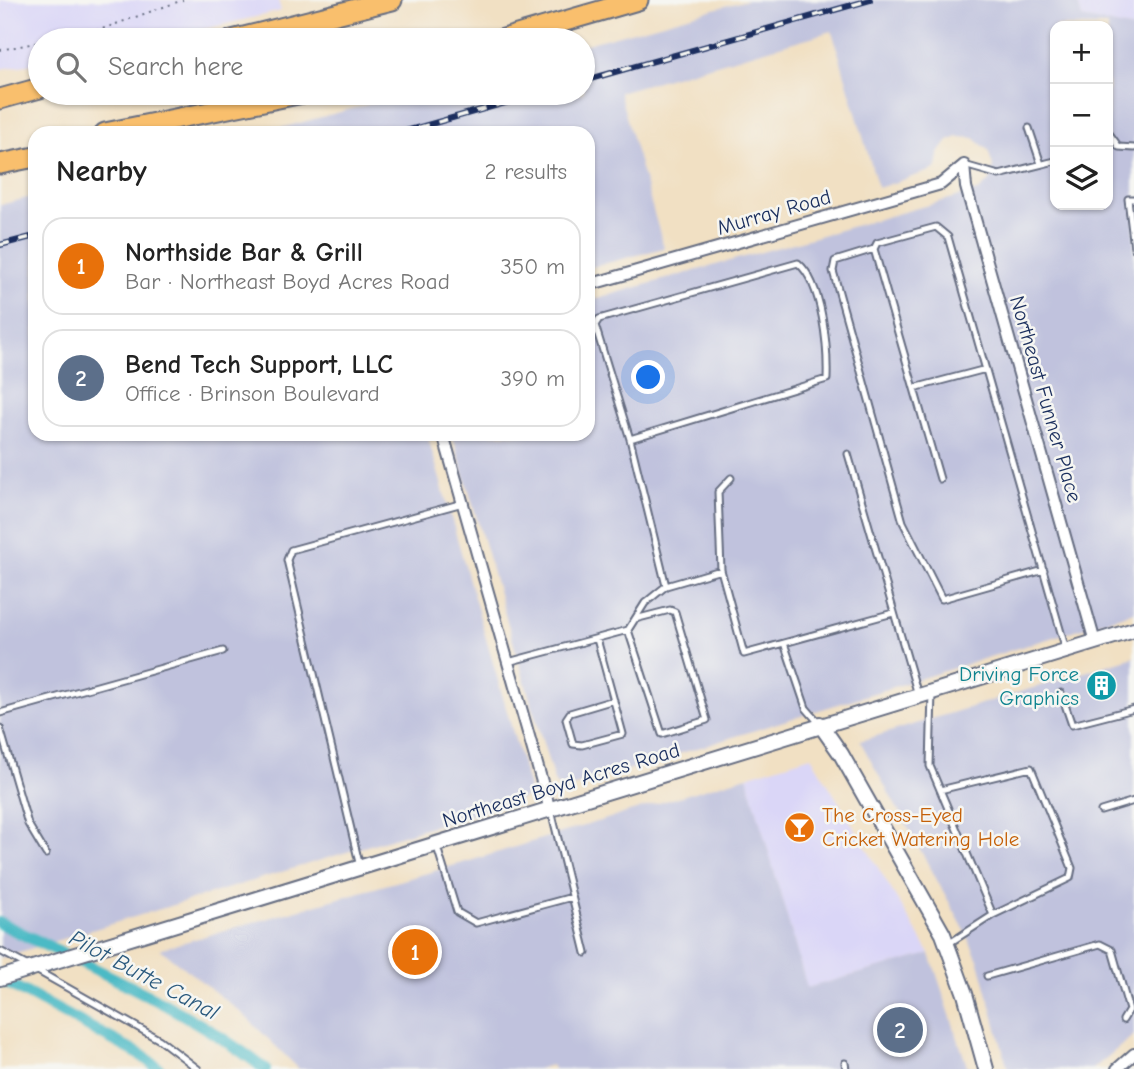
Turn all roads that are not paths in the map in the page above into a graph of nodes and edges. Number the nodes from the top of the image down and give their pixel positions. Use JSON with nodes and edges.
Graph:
{"nodes":[{"id":1,"x":392,"y":0,"type":"edge"},
{"id":2,"x":638,"y":0,"type":"edge"},
{"id":3,"x":280,"y":28,"type":"edge"},
{"id":4,"x":541,"y":28,"type":"edge"},
{"id":5,"x":28,"y":84,"type":"edge"},
{"id":6,"x":0,"y":87,"type":"edge"},
{"id":7,"x":28,"y":92,"type":"edge"},
{"id":8,"x":0,"y":99,"type":"edge"},
{"id":9,"x":248,"y":105,"type":"edge"},
{"id":10,"x":171,"y":122,"type":"junction"},
{"id":11,"x":147,"y":126,"type":"edge"},
{"id":12,"x":155,"y":126,"type":"edge"},
{"id":13,"x":1029,"y":128,"type":"dead end"},
{"id":14,"x":1113,"y":139,"type":"edge"},
{"id":15,"x":1117,"y":145,"type":"junction"},
{"id":16,"x":28,"y":146,"type":"edge"},
{"id":17,"x":1113,"y":146,"type":"edge"},
{"id":18,"x":1134,"y":148,"type":"edge"},
{"id":19,"x":0,"y":151,"type":"edge"},
{"id":20,"x":28,"y":158,"type":"edge"},
{"id":21,"x":1050,"y":162,"type":"edge"},
{"id":22,"x":0,"y":164,"type":"edge"},
{"id":23,"x":1041,"y":164,"type":"junction"},
{"id":24,"x":964,"y":165,"type":"junction"},
{"id":25,"x":1134,"y":199,"type":"edge"},
{"id":26,"x":1134,"y":248,"type":"edge"},
{"id":27,"x":874,"y":249,"type":"junction"},
{"id":28,"x":595,"y":283,"type":"edge"},
{"id":29,"x":986,"y":369,"type":"junction"},
{"id":30,"x":914,"y":388,"type":"junction"},
{"id":31,"x":630,"y":439,"type":"junction"},
{"id":32,"x":445,"y":441,"type":"edge"},
{"id":33,"x":848,"y":454,"type":"dead end"},
{"id":34,"x":731,"y":478,"type":"dead end"},
{"id":35,"x":940,"y":480,"type":"dead end"},
{"id":36,"x":463,"y":503,"type":"junction"},
{"id":37,"x":721,"y":570,"type":"junction"},
{"id":38,"x":1044,"y":570,"type":"junction"},
{"id":39,"x":666,"y":586,"type":"junction"},
{"id":40,"x":893,"y":613,"type":"junction"},
{"id":41,"x":635,"y":619,"type":"junction"},
{"id":42,"x":628,"y":630,"type":"junction"},
{"id":43,"x":1134,"y":631,"type":"edge"},
{"id":44,"x":597,"y":639,"type":"junction"},
{"id":45,"x":1095,"y":642,"type":"junction"},
{"id":46,"x":784,"y":643,"type":"junction"},
{"id":47,"x":1066,"y":650,"type":"junction"},
{"id":48,"x":223,"y":651,"type":"dead end"},
{"id":49,"x":508,"y":662,"type":"junction"},
{"id":50,"x":925,"y":692,"type":"junction"},
{"id":51,"x":1061,"y":693,"type":"dead end"},
{"id":52,"x":614,"y":700,"type":"junction"},
{"id":53,"x":1134,"y":709,"type":"edge"},
{"id":54,"x":0,"y":713,"type":"edge"},
{"id":55,"x":820,"y":724,"type":"junction"},
{"id":56,"x":0,"y":728,"type":"edge"},
{"id":57,"x":940,"y":790,"type":"junction"},
{"id":58,"x":1134,"y":801,"type":"edge"},
{"id":59,"x":551,"y":810,"type":"junction"},
{"id":60,"x":1101,"y":811,"type":"dead end"},
{"id":61,"x":437,"y":845,"type":"junction"},
{"id":62,"x":46,"y":853,"type":"dead end"},
{"id":63,"x":361,"y":868,"type":"junction"},
{"id":64,"x":572,"y":897,"type":"junction"},
{"id":65,"x":993,"y":915,"type":"junction"},
{"id":66,"x":947,"y":945,"type":"junction"},
{"id":67,"x":0,"y":951,"type":"edge"},
{"id":68,"x":586,"y":953,"type":"dead end"},
{"id":69,"x":26,"y":970,"type":"junction"},
{"id":70,"x":987,"y":976,"type":"dead end"},
{"id":71,"x":0,"y":978,"type":"edge"},
{"id":72,"x":1123,"y":1020,"type":"dead end"},
{"id":73,"x":1134,"y":1054,"type":"edge"},
{"id":74,"x":198,"y":1069,"type":"edge"},
{"id":75,"x":986,"y":1069,"type":"edge"},
{"id":76,"x":1117,"y":1069,"type":"edge"}],
"edges":[{"from":1,"to":3,"type":"highway"},
{"from":2,"to":4,"type":"highway"},
{"from":5,"to":6,"type":"highway"},
{"from":7,"to":8,"type":"highway"},
{"from":9,"to":10,"type":"highway"},
{"from":10,"to":11,"type":"highway"},
{"from":10,"to":12,"type":"highway"},
{"from":13,"to":23,"type":"lane"},
{"from":14,"to":15,"type":"lane"},
{"from":15,"to":17,"type":"lane"},
{"from":15,"to":18,"type":"lane"},
{"from":16,"to":19,"type":"highway"},
{"from":20,"to":22,"type":"highway"},
{"from":21,"to":23,"type":"lane"},
{"from":23,"to":24,"type":"lane"},
{"from":24,"to":28,"type":"street","name":"Murray Road"},
{"from":24,"to":45,"type":"street","name":"Northeast Funner Place"},
{"from":25,"to":26,"type":"lane"},
{"from":27,"to":29,"type":"lane"},
{"from":27,"to":30,"type":"lane"},
{"from":27,"to":38,"type":"lane"},
{"from":29,"to":30,"type":"lane"},
{"from":29,"to":38,"type":"lane"},
{"from":30,"to":35,"type":"lane"},
{"from":31,"to":31,"type":"lane"},
{"from":31,"to":39,"type":"lane"},
{"from":32,"to":36,"type":"street"},
{"from":33,"to":40,"type":"lane"},
{"from":34,"to":37,"type":"lane"},
{"from":36,"to":49,"type":"street"},
{"from":36,"to":63,"type":"lane"},
{"from":37,"to":39,"type":"lane"},
{"from":37,"to":46,"type":"lane"},
{"from":38,"to":47,"type":"lane"},
{"from":39,"to":41,"type":"lane"},
{"from":40,"to":46,"type":"lane"},
{"from":40,"to":50,"type":"lane"},
{"from":41,"to":42,"type":"lane"},
{"from":41,"to":42,"type":"lane"},
{"from":42,"to":44,"type":"lane"},
{"from":43,"to":45,"type":"street","name":"Northeast Boyd Acres Road"},
{"from":44,"to":49,"type":"lane"},
{"from":44,"to":52,"type":"lane"},
{"from":45,"to":47,"type":"street","name":"Northeast Boyd Acres Road"},
{"from":46,"to":55,"type":"lane"},
{"from":47,"to":50,"type":"street","name":"Northeast Boyd Acres Road"},
{"from":48,"to":54,"type":"lane"},
{"from":49,"to":59,"type":"street"},
{"from":50,"to":55,"type":"street","name":"Northeast Boyd Acres Road"},
{"from":50,"to":57,"type":"lane"},
{"from":51,"to":53,"type":"lane"},
{"from":52,"to":52,"type":"lane"},
{"from":55,"to":59,"type":"street","name":"Northeast Boyd Acres Road"},
{"from":55,"to":66,"type":"street"},
{"from":56,"to":62,"type":"lane"},
{"from":57,"to":65,"type":"lane"},
{"from":57,"to":65,"type":"lane"},
{"from":58,"to":60,"type":"lane"},
{"from":59,"to":61,"type":"street","name":"Northeast Boyd Acres Road"},
{"from":59,"to":64,"type":"lane"},
{"from":61,"to":63,"type":"street","name":"Northeast Boyd Acres Road"},
{"from":61,"to":64,"type":"lane"},
{"from":63,"to":69,"type":"street","name":"Northeast Boyd Acres Road"},
{"from":64,"to":68,"type":"lane"},
{"from":65,"to":66,"type":"lane"},
{"from":66,"to":75,"type":"street"},
{"from":67,"to":69,"type":"lane"},
{"from":69,"to":71,"type":"street","name":"Northeast Boyd Acres Road"},
{"from":69,"to":74,"type":"lane"},
{"from":70,"to":72,"type":"lane"},
{"from":73,"to":76,"type":"street"}]}
